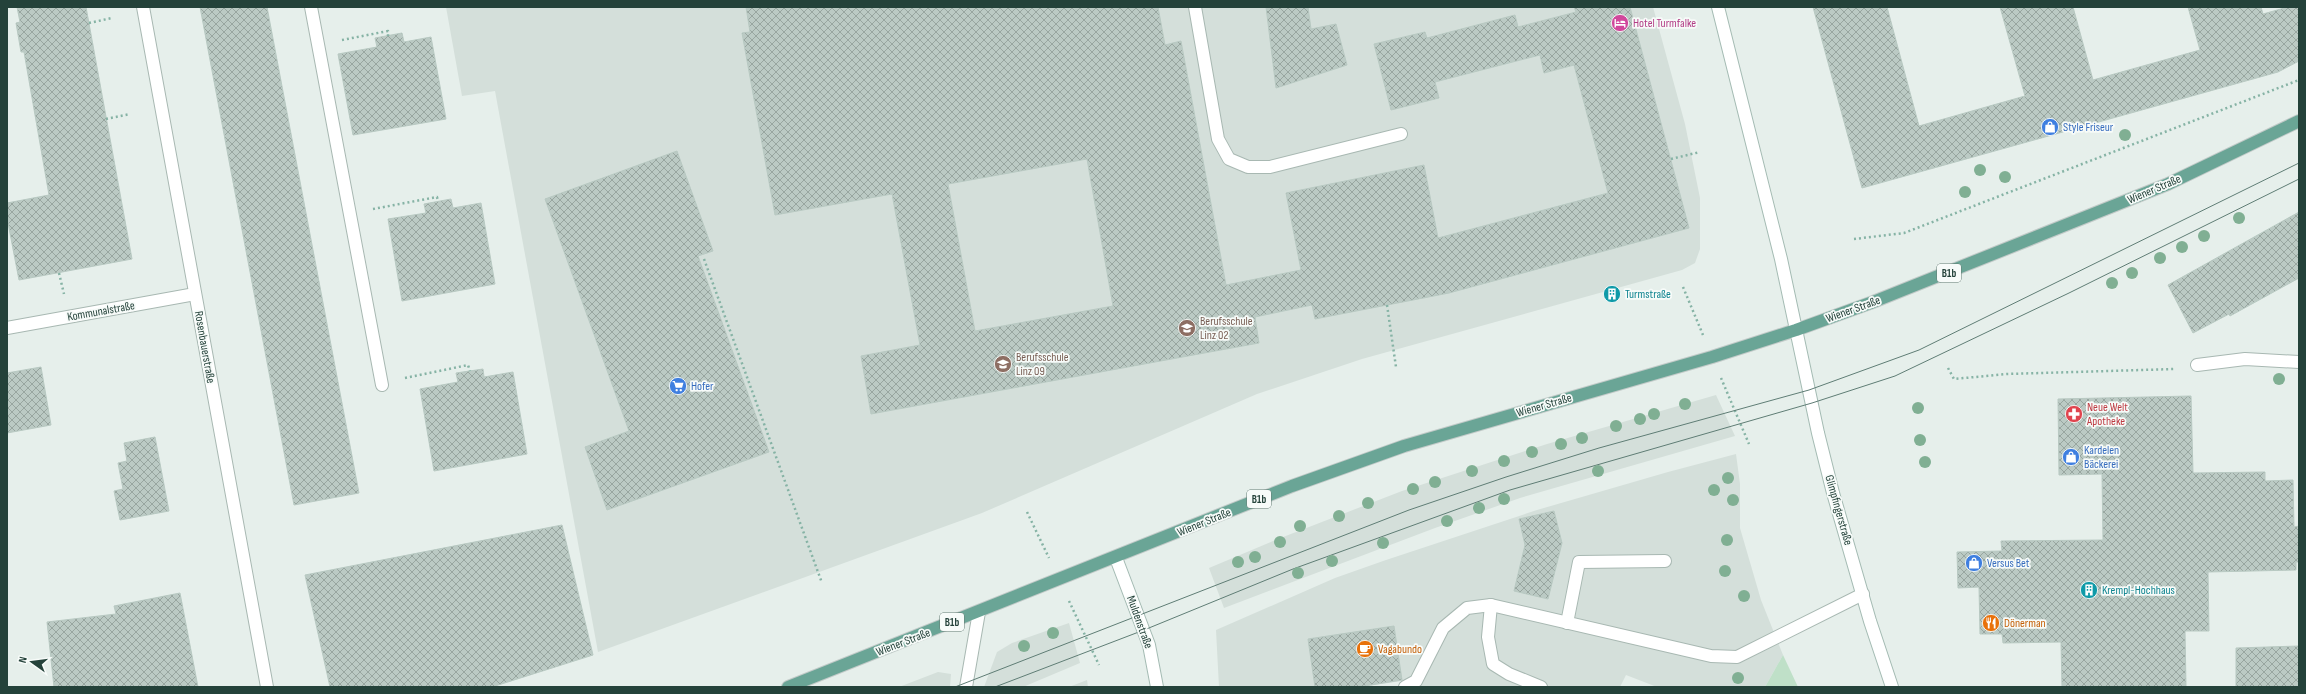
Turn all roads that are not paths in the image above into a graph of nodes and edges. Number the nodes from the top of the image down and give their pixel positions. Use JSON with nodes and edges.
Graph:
{"nodes":[{"id":1,"x":143,"y":7,"type":"edge"},
{"id":2,"x":311,"y":7,"type":"edge"},
{"id":3,"x":1195,"y":7,"type":"edge"},
{"id":4,"x":1718,"y":7,"type":"edge"},
{"id":5,"x":2299,"y":121,"type":"edge"},
{"id":6,"x":1400,"y":134,"type":"dead end"},
{"id":7,"x":195,"y":294,"type":"junction"},
{"id":8,"x":7,"y":328,"type":"edge"},
{"id":9,"x":1796,"y":330,"type":"junction"},
{"id":10,"x":2299,"y":362,"type":"edge"},
{"id":11,"x":2197,"y":365,"type":"road end"},
{"id":12,"x":382,"y":384,"type":"road end"},
{"id":13,"x":1116,"y":558,"type":"junction"},
{"id":14,"x":1664,"y":561,"type":"dead end"},
{"id":15,"x":1862,"y":594,"type":"junction"},
{"id":16,"x":1491,"y":605,"type":"junction"},
{"id":17,"x":979,"y":612,"type":"junction"},
{"id":18,"x":1567,"y":623,"type":"junction"},
{"id":19,"x":267,"y":687,"type":"edge"},
{"id":20,"x":788,"y":687,"type":"edge"},
{"id":21,"x":966,"y":687,"type":"edge"},
{"id":22,"x":1157,"y":687,"type":"edge"},
{"id":23,"x":1405,"y":687,"type":"edge"},
{"id":24,"x":1541,"y":687,"type":"edge"},
{"id":25,"x":1892,"y":687,"type":"edge"}],
"edges":[{"from":1,"to":7,"type":"street","name":"Rosenbauerstraße"},
{"from":2,"to":12,"type":"street"},
{"from":3,"to":6,"type":"street"},
{"from":4,"to":9,"type":"street"},
{"from":5,"to":9,"type":"main road","name":"Wiener Straße","number":"B1b"},
{"from":7,"to":8,"type":"street","name":"Kommunalstraße"},
{"from":7,"to":19,"type":"street","name":"Rosenbauerstraße"},
{"from":9,"to":13,"type":"main road","name":"Wiener Straße","number":"B1b"},
{"from":9,"to":15,"type":"street","name":"Glimpfingerstraße"},
{"from":10,"to":11,"type":"street"},
{"from":13,"to":17,"type":"main road","name":"Wiener Straße","number":"B1b"},
{"from":13,"to":22,"type":"street","name":"Muldenstraße"},
{"from":14,"to":18,"type":"street"},
{"from":15,"to":18,"type":"street"},
{"from":15,"to":25,"type":"street","name":"Glimpfingerstraße"},
{"from":16,"to":18,"type":"street"},
{"from":16,"to":23,"type":"street"},
{"from":16,"to":24,"type":"street"},
{"from":17,"to":20,"type":"main road","name":"Wiener Straße","number":"B1b"},
{"from":17,"to":21,"type":"street"}]}
